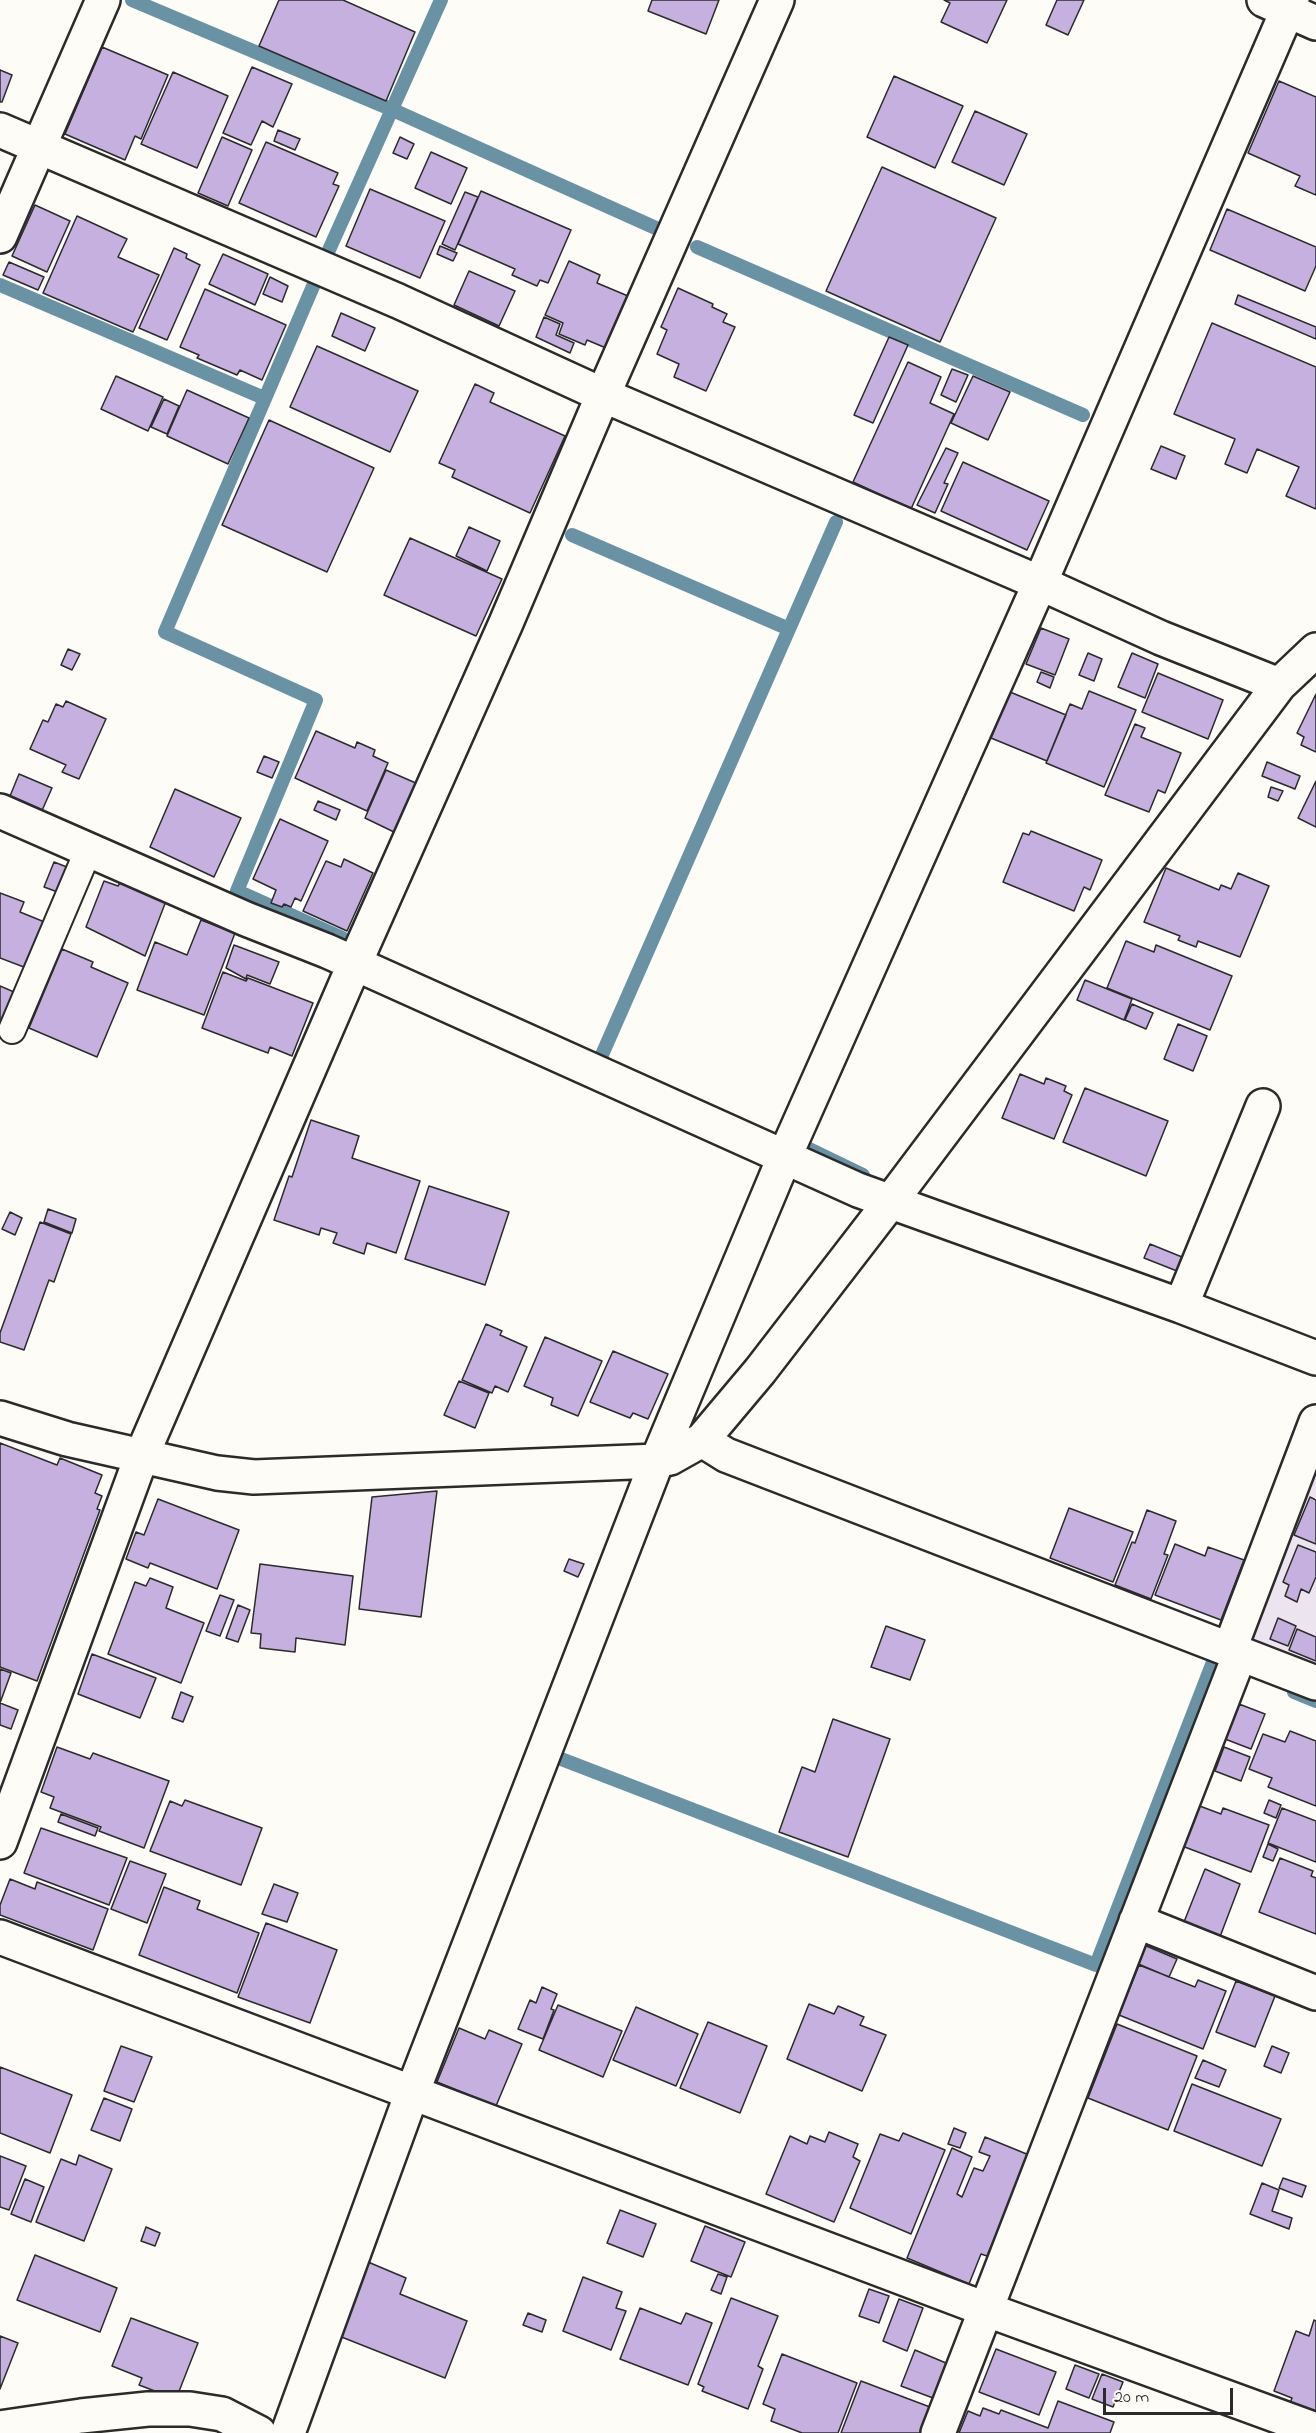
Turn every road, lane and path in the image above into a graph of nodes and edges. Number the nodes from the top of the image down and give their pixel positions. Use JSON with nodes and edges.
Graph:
{"nodes":[{"id":1,"x":103,"y":0,"type":"edge"},
{"id":2,"x":777,"y":0,"type":"edge"},
{"id":3,"x":1290,"y":8,"type":"edge"},
{"id":4,"x":0,"y":130,"type":"edge"},
{"id":5,"x":39,"y":147,"type":"junction"},
{"id":6,"x":0,"y":236,"type":"edge"},
{"id":7,"x":603,"y":395,"type":"junction"},
{"id":8,"x":1040,"y":583,"type":"junction"},
{"id":9,"x":1316,"y":650,"type":"edge"},
{"id":10,"x":1279,"y":685,"type":"junction"},
{"id":11,"x":0,"y":811,"type":"edge"},
{"id":12,"x":88,"y":851,"type":"junction"},
{"id":13,"x":354,"y":964,"type":"junction"},
{"id":14,"x":12,"y":1030,"type":"dead end"},
{"id":15,"x":1263,"y":1106,"type":"dead end"},
{"id":16,"x":784,"y":1158,"type":"junction"},
{"id":17,"x":891,"y":1201,"type":"junction"},
{"id":18,"x":1181,"y":1306,"type":"junction"},
{"id":19,"x":1316,"y":1358,"type":"edge"},
{"id":20,"x":0,"y":1418,"type":"edge"},
{"id":21,"x":1316,"y":1422,"type":"edge"},
{"id":22,"x":702,"y":1440,"type":"junction"},
{"id":23,"x":142,"y":1455,"type":"junction"},
{"id":24,"x":657,"y":1461,"type":"junction"},
{"id":25,"x":1236,"y":1650,"type":"junction"},
{"id":26,"x":1316,"y":1683,"type":"edge"},
{"id":27,"x":0,"y":1842,"type":"edge"},
{"id":28,"x":1136,"y":1921,"type":"junction"},
{"id":29,"x":0,"y":1937,"type":"edge"},
{"id":30,"x":1316,"y":1993,"type":"edge"},
{"id":31,"x":412,"y":2093,"type":"junction"},
{"id":32,"x":985,"y":2309,"type":"junction"},
{"id":33,"x":0,"y":2428,"type":"edge"},
{"id":34,"x":1316,"y":2430,"type":"edge"},
{"id":35,"x":259,"y":2433,"type":"edge"},
{"id":36,"x":288,"y":2433,"type":"edge"},
{"id":37,"x":938,"y":2433,"type":"edge"}],
"edges":[{"from":1,"to":5,"type":"street"},
{"from":2,"to":7,"type":"street"},
{"from":3,"to":8,"type":"street"},
{"from":4,"to":5,"type":"street"},
{"from":5,"to":6,"type":"street"},
{"from":5,"to":7,"type":"street"},
{"from":7,"to":8,"type":"street"},
{"from":7,"to":13,"type":"street"},
{"from":8,"to":10,"type":"street"},
{"from":8,"to":16,"type":"street"},
{"from":9,"to":10,"type":"street"},
{"from":10,"to":17,"type":"street"},
{"from":11,"to":12,"type":"street"},
{"from":12,"to":13,"type":"street"},
{"from":12,"to":14,"type":"lane"},
{"from":13,"to":16,"type":"street"},
{"from":13,"to":23,"type":"street"},
{"from":15,"to":18,"type":"street"},
{"from":16,"to":17,"type":"street"},
{"from":16,"to":24,"type":"street"},
{"from":17,"to":18,"type":"street"},
{"from":17,"to":22,"type":"street"},
{"from":18,"to":19,"type":"street"},
{"from":20,"to":23,"type":"street"},
{"from":21,"to":25,"type":"street"},
{"from":22,"to":24,"type":"street"},
{"from":22,"to":25,"type":"street"},
{"from":23,"to":24,"type":"street"},
{"from":23,"to":27,"type":"street"},
{"from":24,"to":31,"type":"street"},
{"from":25,"to":26,"type":"street"},
{"from":25,"to":28,"type":"street"},
{"from":28,"to":30,"type":"street"},
{"from":28,"to":32,"type":"street"},
{"from":29,"to":31,"type":"street"},
{"from":31,"to":32,"type":"street"},
{"from":31,"to":36,"type":"street"},
{"from":32,"to":34,"type":"street"},
{"from":32,"to":37,"type":"street"},
{"from":33,"to":35,"type":"street"}]}
